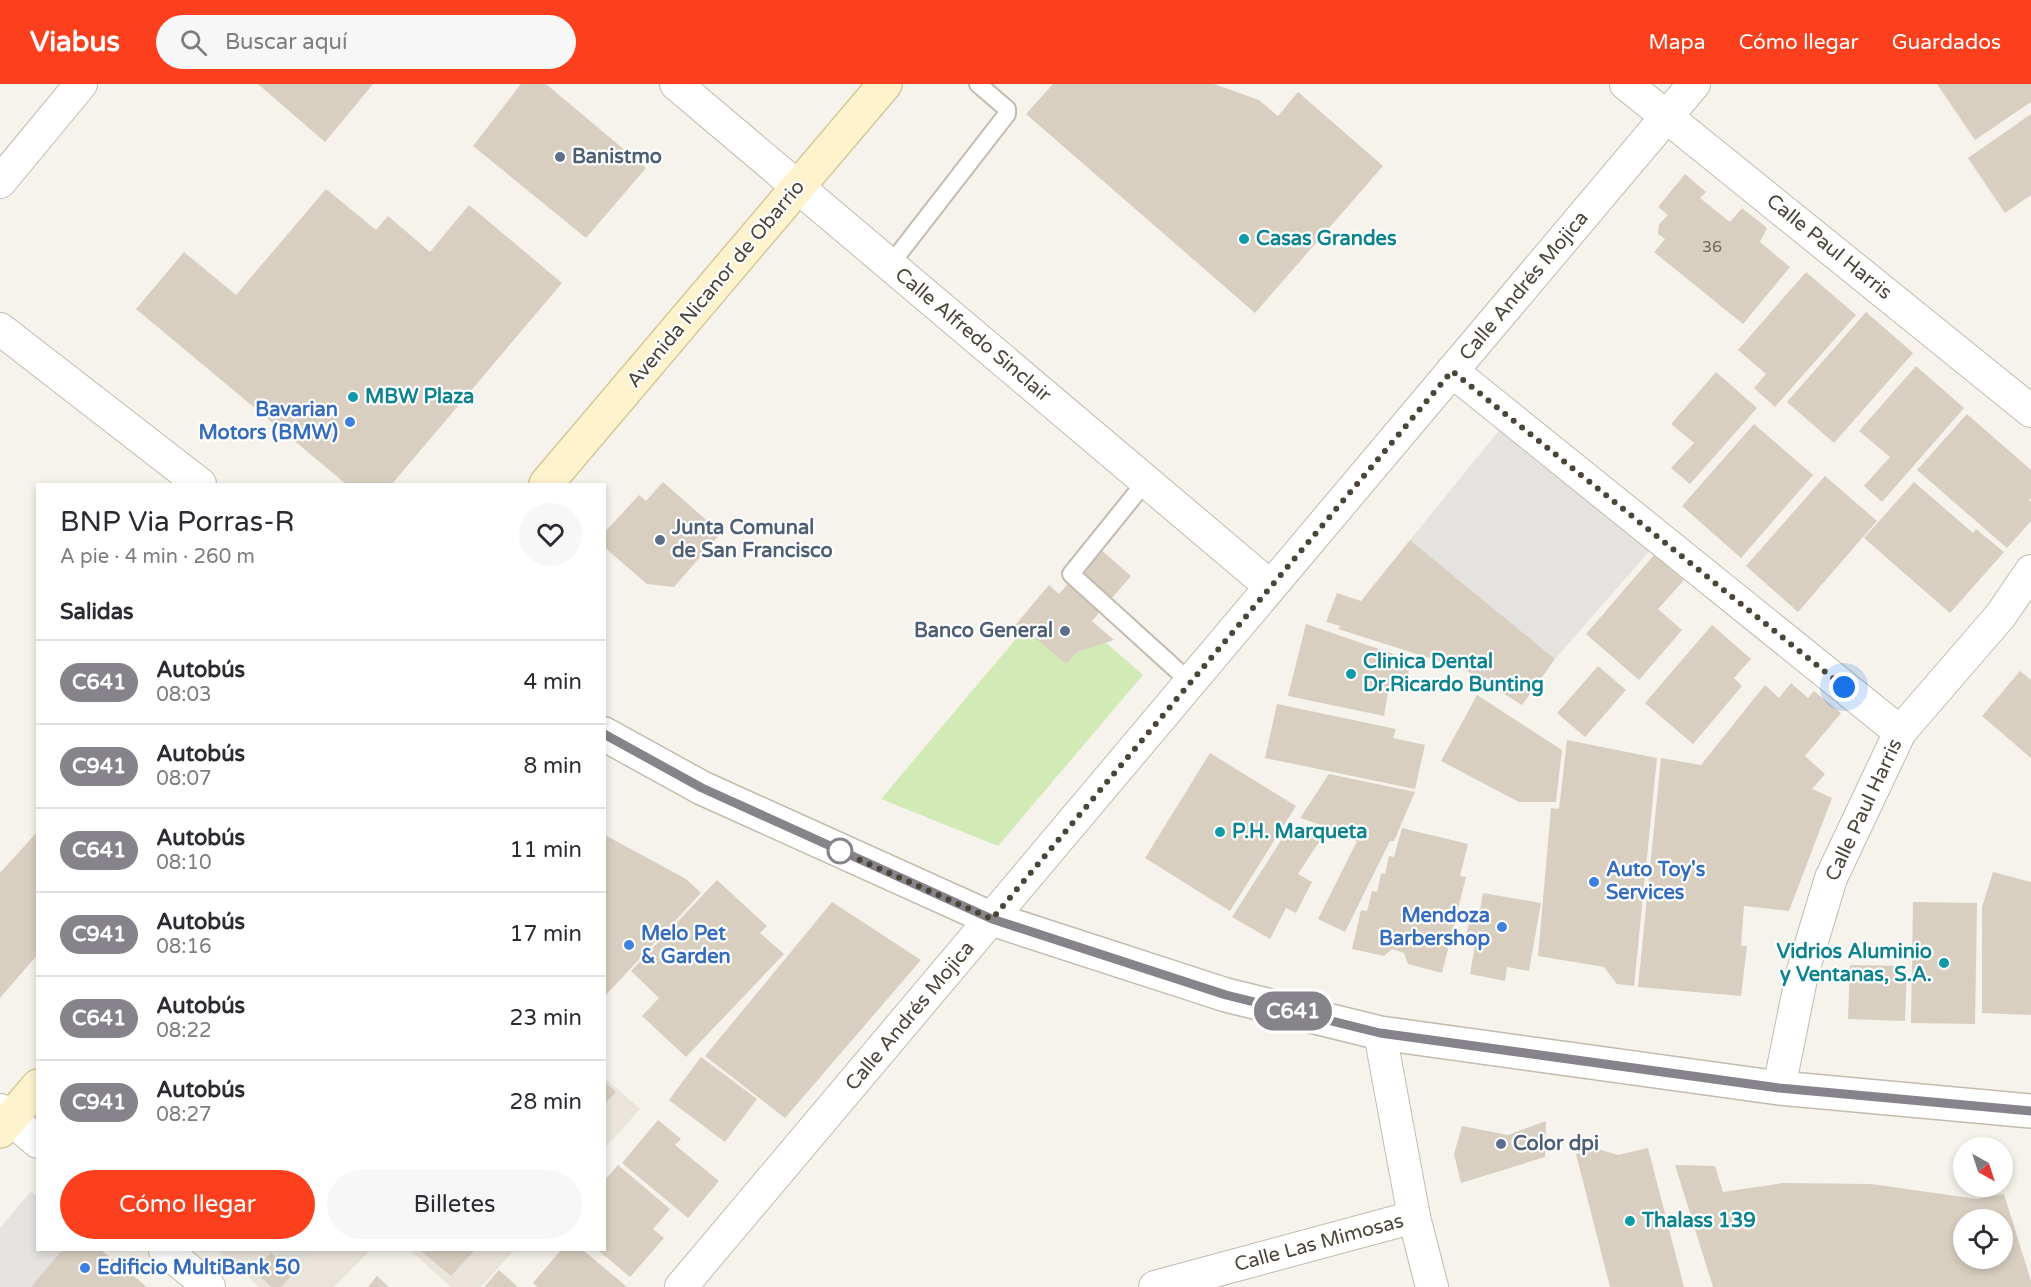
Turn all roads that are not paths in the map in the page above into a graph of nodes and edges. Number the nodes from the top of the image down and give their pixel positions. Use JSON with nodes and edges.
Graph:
{"nodes":[{"id":1,"x":81,"y":84,"type":"edge"},
{"id":2,"x":676,"y":84,"type":"edge"},
{"id":3,"x":885,"y":84,"type":"edge"},
{"id":4,"x":978,"y":84,"type":"edge"},
{"id":5,"x":1626,"y":84,"type":"edge"},
{"id":6,"x":1695,"y":84,"type":"edge"},
{"id":7,"x":1666,"y":118,"type":"junction"},
{"id":8,"x":0,"y":182,"type":"edge"},
{"id":9,"x":798,"y":187,"type":"junction"},
{"id":10,"x":890,"y":265,"type":"junction"},
{"id":11,"x":0,"y":329,"type":"edge"},
{"id":12,"x":1452,"y":371,"type":"junction"},
{"id":13,"x":2031,"y":411,"type":"edge"},
{"id":14,"x":1146,"y":482,"type":"junction"},
{"id":15,"x":199,"y":483,"type":"edge"},
{"id":16,"x":547,"y":483,"type":"edge"},
{"id":17,"x":2031,"y":571,"type":"edge"},
{"id":18,"x":1270,"y":586,"type":"junction"},
{"id":19,"x":1190,"y":682,"type":"junction"},
{"id":20,"x":1900,"y":732,"type":"junction"},
{"id":21,"x":606,"y":735,"type":"edge"},
{"id":22,"x":992,"y":919,"type":"junction"},
{"id":23,"x":1380,"y":1033,"type":"junction"},
{"id":24,"x":36,"y":1088,"type":"edge"},
{"id":25,"x":1779,"y":1088,"type":"junction"},
{"id":26,"x":2030,"y":1114,"type":"edge"},
{"id":27,"x":3,"y":1120,"type":"edge"},
{"id":28,"x":36,"y":1141,"type":"edge"},
{"id":29,"x":1414,"y":1217,"type":"junction"},
{"id":30,"x":166,"y":1251,"type":"edge"},
{"id":31,"x":206,"y":1286,"type":"edge"},
{"id":32,"x":681,"y":1287,"type":"edge"},
{"id":33,"x":1155,"y":1287,"type":"edge"},
{"id":34,"x":1432,"y":1287,"type":"edge"}],
"edges":[{"from":1,"to":8,"type":"street"},
{"from":2,"to":9,"type":"street","name":"Calle Alfredo Sinclair"},
{"from":3,"to":9,"type":"main road","name":"Avenida Nicanor de Obarrio"},
{"from":4,"to":10,"type":"lane"},
{"from":5,"to":7,"type":"street","name":"Calle Paul Harris"},
{"from":6,"to":7,"type":"street","name":"Calle Andrés Mojica"},
{"from":7,"to":12,"type":"street","name":"Calle Andrés Mojica"},
{"from":7,"to":13,"type":"street","name":"Calle Paul Harris"},
{"from":9,"to":10,"type":"street","name":"Calle Alfredo Sinclair"},
{"from":9,"to":16,"type":"main road","name":"Avenida Nicanor de Obarrio"},
{"from":10,"to":14,"type":"street","name":"Calle Alfredo Sinclair"},
{"from":11,"to":15,"type":"street"},
{"from":12,"to":18,"type":"street","name":"Calle Andrés Mojica"},
{"from":12,"to":20,"type":"street"},
{"from":14,"to":18,"type":"street","name":"Calle Alfredo Sinclair"},
{"from":14,"to":19,"type":"lane"},
{"from":17,"to":20,"type":"street","name":"Calle Paul Harris"},
{"from":18,"to":19,"type":"street","name":"Calle Andrés Mojica"},
{"from":19,"to":22,"type":"street","name":"Calle Andrés Mojica"},
{"from":20,"to":25,"type":"street","name":"Calle Paul Harris"},
{"from":21,"to":22,"type":"street"},
{"from":22,"to":23,"type":"street"},
{"from":22,"to":32,"type":"street","name":"Calle Andrés Mojica"},
{"from":23,"to":25,"type":"street"},
{"from":23,"to":29,"type":"street"},
{"from":24,"to":27,"type":"main road"},
{"from":25,"to":26,"type":"street"},
{"from":27,"to":28,"type":"street"},
{"from":29,"to":33,"type":"street","name":"Calle Las Mimosas"},
{"from":29,"to":34,"type":"street"},
{"from":30,"to":31,"type":"street"}]}
